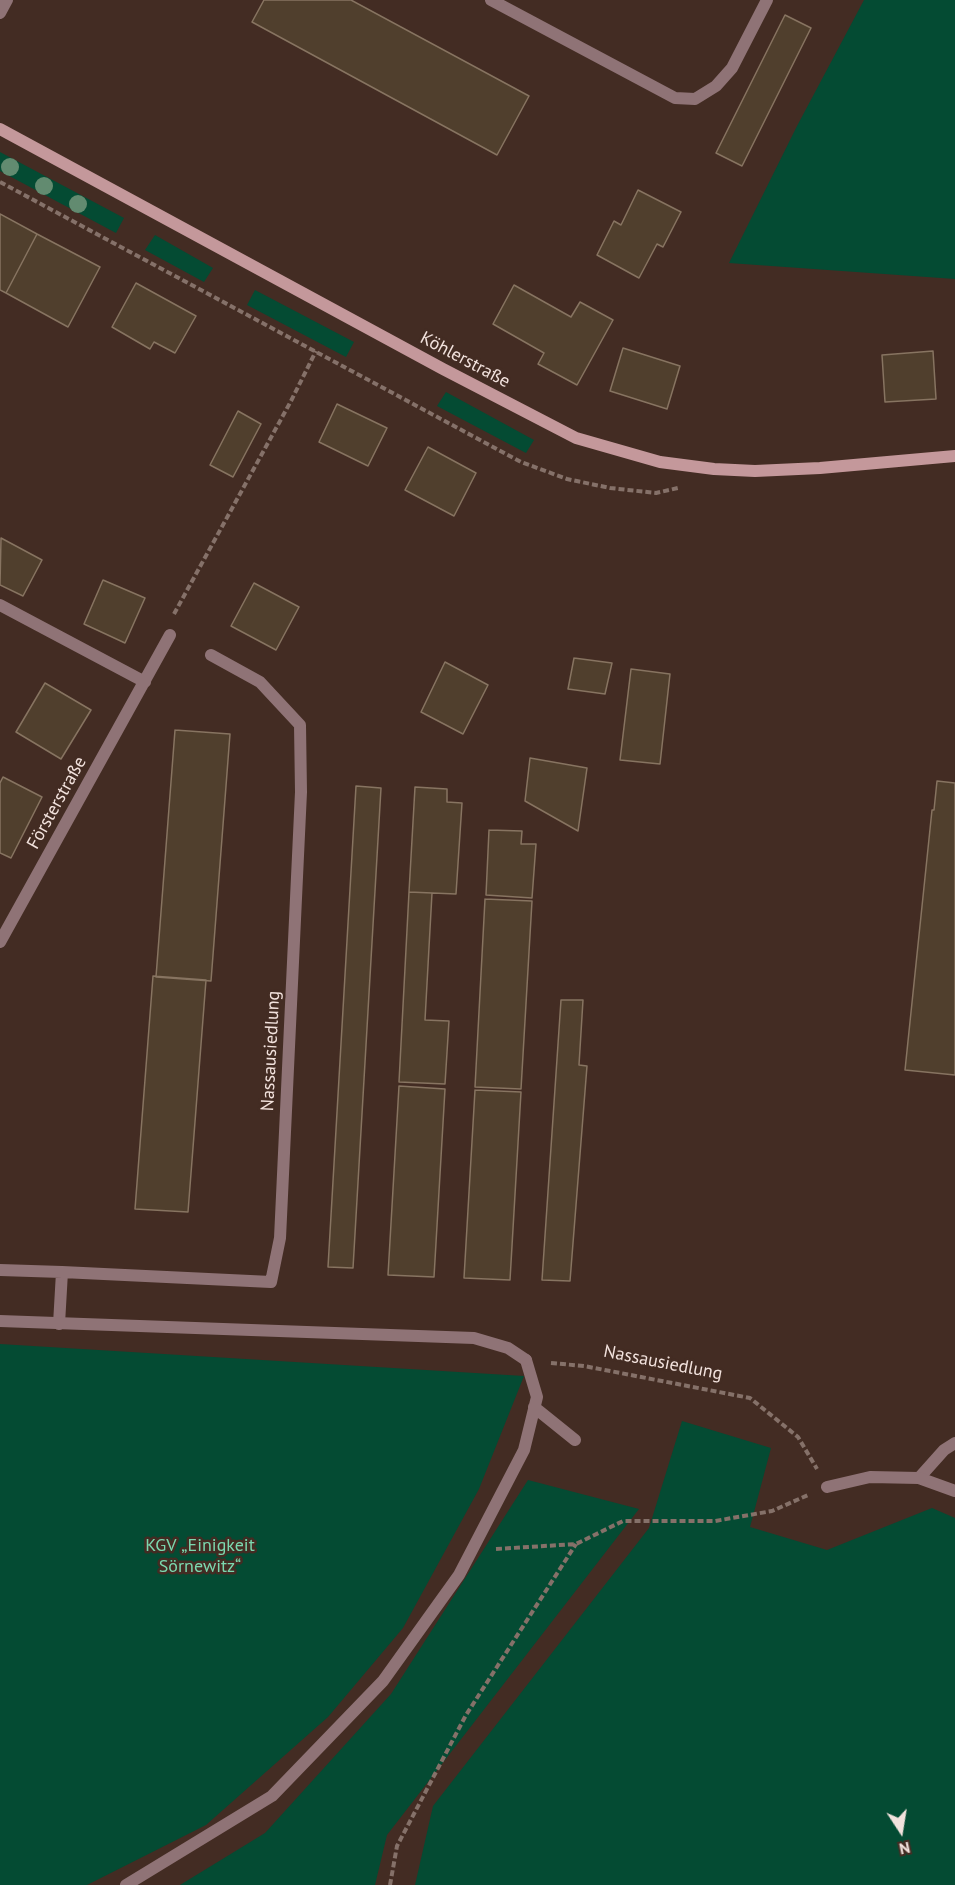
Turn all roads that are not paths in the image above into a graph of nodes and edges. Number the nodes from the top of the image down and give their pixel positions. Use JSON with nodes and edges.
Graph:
{"nodes":[{"id":1,"x":7,"y":0,"type":"edge"},
{"id":2,"x":491,"y":0,"type":"edge"},
{"id":3,"x":767,"y":0,"type":"edge"},
{"id":4,"x":0,"y":13,"type":"edge"},
{"id":5,"x":0,"y":129,"type":"edge"},
{"id":6,"x":955,"y":456,"type":"edge"},
{"id":7,"x":0,"y":605,"type":"edge"},
{"id":8,"x":170,"y":635,"type":"road end"},
{"id":9,"x":211,"y":655,"type":"dead end"},
{"id":10,"x":145,"y":682,"type":"junction"},
{"id":11,"x":0,"y":942,"type":"edge"},
{"id":12,"x":0,"y":1270,"type":"edge"},
{"id":13,"x":62,"y":1272,"type":"junction"},
{"id":14,"x":0,"y":1321,"type":"edge"},
{"id":15,"x":59,"y":1324,"type":"junction"},
{"id":16,"x":534,"y":1407,"type":"junction"},
{"id":17,"x":575,"y":1440,"type":"dead end"},
{"id":18,"x":955,"y":1443,"type":"edge"},
{"id":19,"x":919,"y":1478,"type":"junction"},
{"id":20,"x":827,"y":1486,"type":"road end"},
{"id":21,"x":955,"y":1491,"type":"edge"},
{"id":22,"x":126,"y":1885,"type":"edge"}],
"edges":[{"from":1,"to":4,"type":"street"},
{"from":2,"to":3,"type":"street"},
{"from":5,"to":6,"type":"street","name":"Köhlerstraße"},
{"from":7,"to":10,"type":"street"},
{"from":8,"to":10,"type":"street","name":"Försterstraße"},
{"from":9,"to":13,"type":"street","name":"Nassausiedlung"},
{"from":10,"to":11,"type":"street","name":"Försterstraße"},
{"from":12,"to":13,"type":"street","name":"Nassausiedlung"},
{"from":13,"to":15,"type":"street"},
{"from":14,"to":15,"type":"street"},
{"from":15,"to":16,"type":"street"},
{"from":16,"to":17,"type":"street"},
{"from":16,"to":22,"type":"street"},
{"from":18,"to":19,"type":"street"},
{"from":19,"to":20,"type":"street"},
{"from":19,"to":21,"type":"street"}]}
